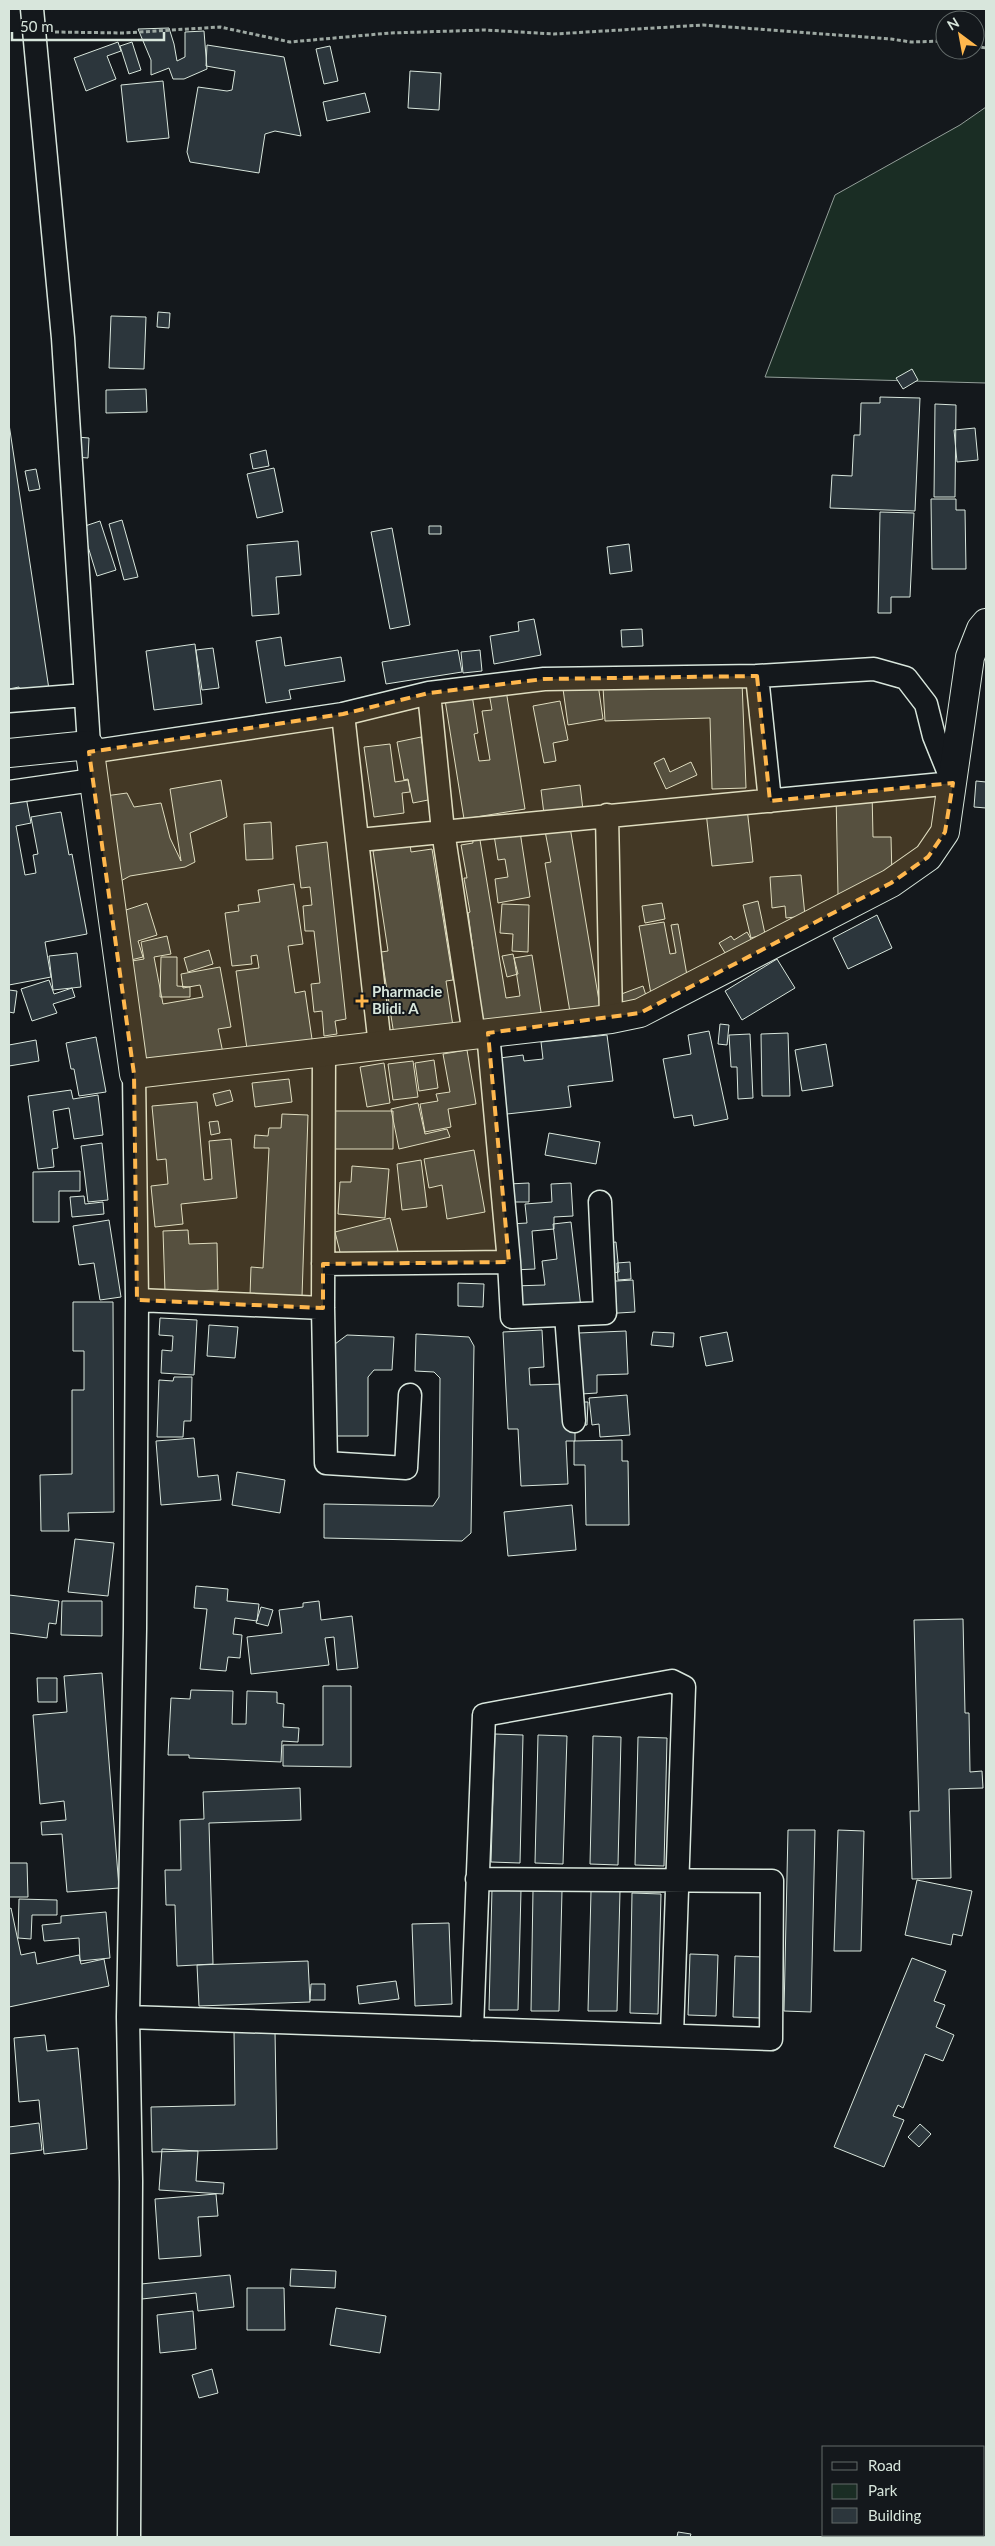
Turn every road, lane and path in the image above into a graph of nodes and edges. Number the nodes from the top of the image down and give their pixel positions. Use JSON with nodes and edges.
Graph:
{"nodes":[{"id":1,"x":32,"y":9,"type":"edge"},
{"id":2,"x":34,"y":32,"type":"junction"},
{"id":3,"x":935,"y":41,"type":"edge"},
{"id":4,"x":986,"y":623,"type":"edge"},
{"id":5,"x":757,"y":676,"type":"junction"},
{"id":6,"x":428,"y":693,"type":"junction"},
{"id":7,"x":85,"y":695,"type":"junction"},
{"id":8,"x":9,"y":701,"type":"edge"},
{"id":9,"x":343,"y":714,"type":"junction"},
{"id":10,"x":9,"y":753,"type":"edge"},
{"id":11,"x":90,"y":760,"type":"junction"},
{"id":12,"x":9,"y":770,"type":"edge"},
{"id":13,"x":952,"y":783,"type":"junction"},
{"id":14,"x":9,"y":792,"type":"edge"},
{"id":15,"x":770,"y":801,"type":"junction"},
{"id":16,"x":607,"y":815,"type":"junction"},
{"id":17,"x":443,"y":831,"type":"junction"},
{"id":18,"x":359,"y":840,"type":"junction"},
{"id":19,"x":611,"y":1019,"type":"junction"},
{"id":20,"x":481,"y":1034,"type":"junction"},
{"id":21,"x":380,"y":1046,"type":"junction"},
{"id":22,"x":324,"y":1052,"type":"junction"},
{"id":23,"x":134,"y":1074,"type":"junction"},
{"id":24,"x":600,"y":1202,"type":"dead end"},
{"id":25,"x":509,"y":1262,"type":"junction"},
{"id":26,"x":323,"y":1264,"type":"junction"},
{"id":27,"x":137,"y":1300,"type":"junction"},
{"id":28,"x":323,"y":1308,"type":"junction"},
{"id":29,"x":566,"y":1315,"type":"junction"},
{"id":30,"x":410,"y":1395,"type":"dead end"},
{"id":31,"x":574,"y":1421,"type":"dead end"},
{"id":32,"x":478,"y":1879,"type":"junction"},
{"id":33,"x":677,"y":1881,"type":"junction"},
{"id":34,"x":128,"y":2017,"type":"junction"},
{"id":35,"x":472,"y":2028,"type":"junction"},
{"id":36,"x":672,"y":2036,"type":"junction"},
{"id":37,"x":129,"y":2537,"type":"edge"}],
"edges":[{"from":1,"to":2,"type":"street"},
{"from":2,"to":3,"type":"path"},
{"from":2,"to":7,"type":"street"},
{"from":4,"to":13,"type":"main road"},
{"from":5,"to":6,"type":"street"},
{"from":5,"to":13,"type":"street"},
{"from":5,"to":15,"type":"street"},
{"from":6,"to":9,"type":"street"},
{"from":6,"to":17,"type":"street"},
{"from":7,"to":8,"type":"street"},
{"from":7,"to":11,"type":"street"},
{"from":9,"to":11,"type":"street"},
{"from":9,"to":18,"type":"street"},
{"from":10,"to":11,"type":"main road"},
{"from":11,"to":12,"type":"main road"},
{"from":11,"to":14,"type":"street"},
{"from":11,"to":23,"type":"main road"},
{"from":13,"to":15,"type":"street"},
{"from":13,"to":19,"type":"main road"},
{"from":15,"to":16,"type":"street"},
{"from":16,"to":17,"type":"street"},
{"from":16,"to":19,"type":"street"},
{"from":17,"to":18,"type":"street"},
{"from":17,"to":20,"type":"street"},
{"from":18,"to":21,"type":"street"},
{"from":19,"to":20,"type":"main road"},
{"from":20,"to":21,"type":"main road"},
{"from":20,"to":25,"type":"street"},
{"from":21,"to":22,"type":"main road"},
{"from":22,"to":23,"type":"main road"},
{"from":22,"to":26,"type":"street"},
{"from":23,"to":27,"type":"street"},
{"from":24,"to":29,"type":"street"},
{"from":25,"to":26,"type":"street"},
{"from":25,"to":29,"type":"street"},
{"from":26,"to":28,"type":"street"},
{"from":27,"to":28,"type":"street"},
{"from":27,"to":34,"type":"street"},
{"from":28,"to":30,"type":"street"},
{"from":29,"to":31,"type":"street"},
{"from":32,"to":33,"type":"street"},
{"from":32,"to":33,"type":"street"},
{"from":32,"to":35,"type":"street"},
{"from":33,"to":36,"type":"street"},
{"from":33,"to":36,"type":"street"},
{"from":34,"to":35,"type":"street"},
{"from":34,"to":37,"type":"street"},
{"from":35,"to":36,"type":"street"}]}
